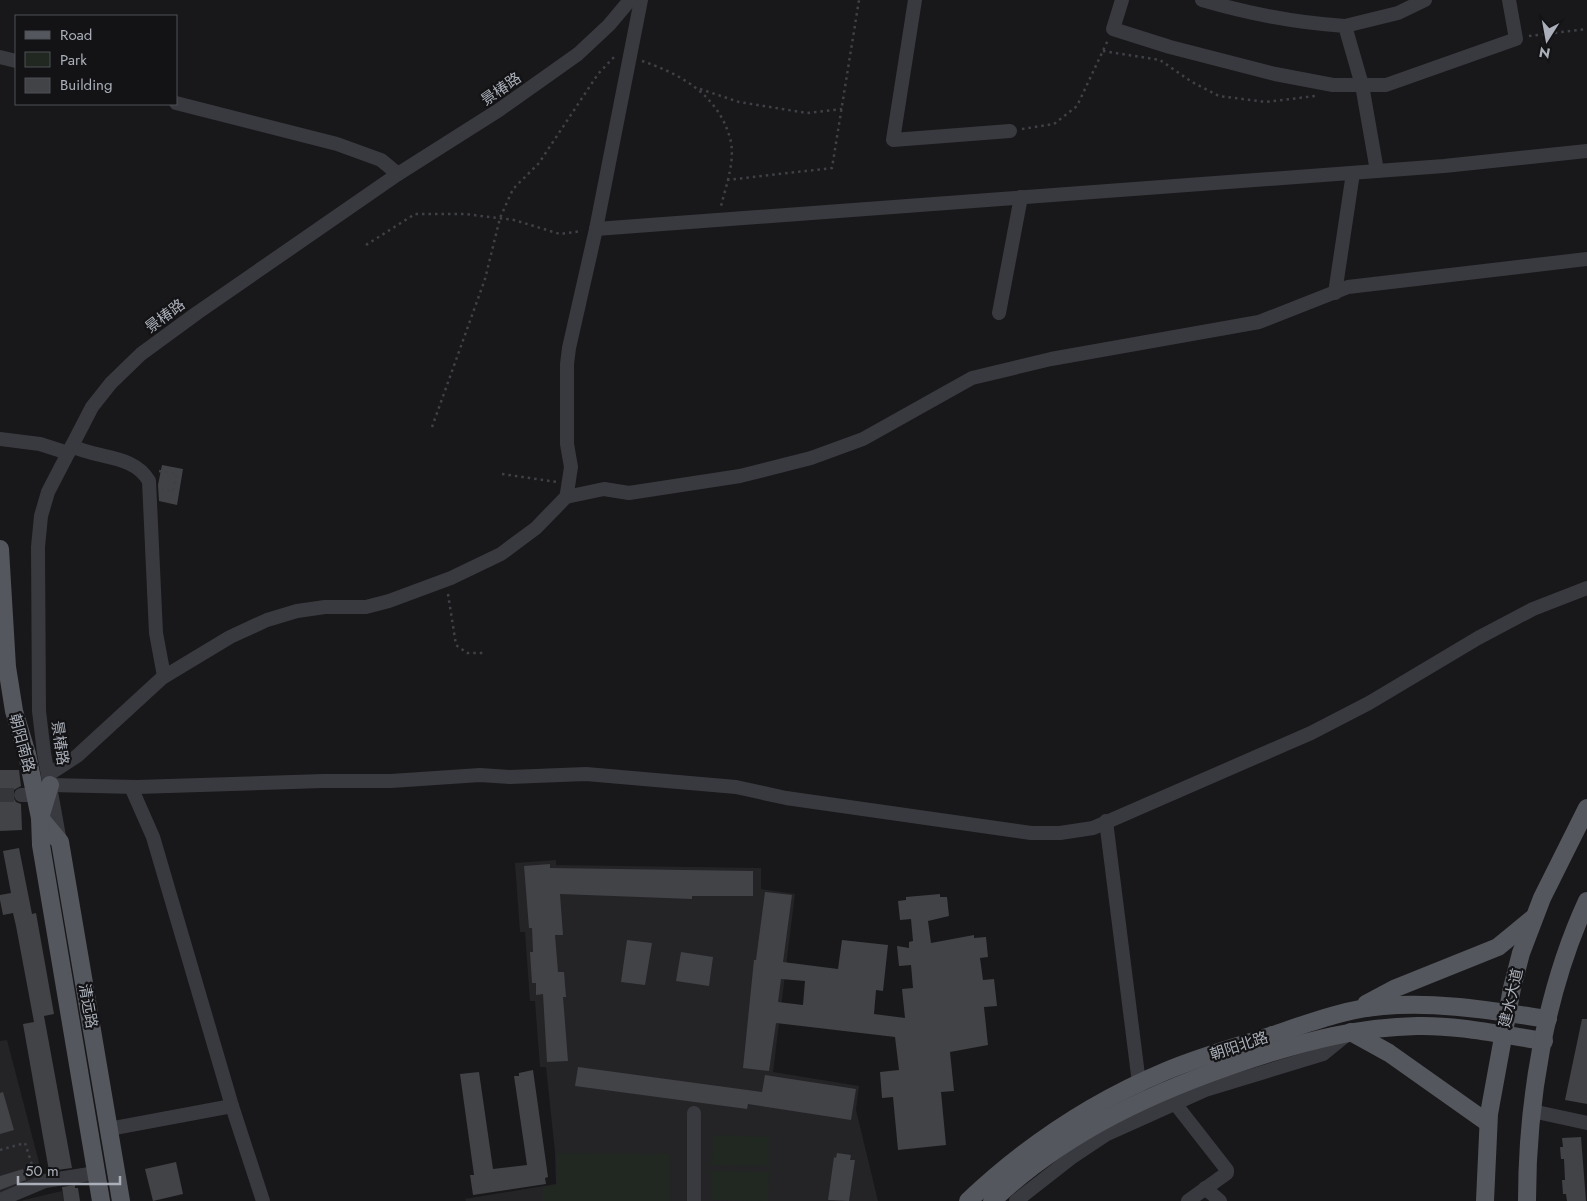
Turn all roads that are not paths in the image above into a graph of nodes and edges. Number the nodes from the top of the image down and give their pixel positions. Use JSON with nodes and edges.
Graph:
{"nodes":[{"id":1,"x":630,"y":0,"type":"edge"},
{"id":2,"x":641,"y":0,"type":"edge"},
{"id":3,"x":915,"y":0,"type":"edge"},
{"id":4,"x":1122,"y":0,"type":"edge"},
{"id":5,"x":1202,"y":0,"type":"edge"},
{"id":6,"x":1425,"y":0,"type":"edge"},
{"id":7,"x":1509,"y":0,"type":"edge"},
{"id":8,"x":1345,"y":26,"type":"junction"},
{"id":9,"x":0,"y":57,"type":"edge"},
{"id":10,"x":15,"y":61,"type":"edge"},
{"id":11,"x":1362,"y":85,"type":"junction"},
{"id":12,"x":178,"y":104,"type":"edge"},
{"id":13,"x":1010,"y":131,"type":"road end"},
{"id":14,"x":1587,"y":151,"type":"edge"},
{"id":15,"x":1377,"y":171,"type":"junction"},
{"id":16,"x":1353,"y":173,"type":"junction"},
{"id":17,"x":398,"y":174,"type":"junction"},
{"id":18,"x":1021,"y":197,"type":"junction"},
{"id":19,"x":596,"y":229,"type":"junction"},
{"id":20,"x":1587,"y":259,"type":"edge"},
{"id":21,"x":1335,"y":293,"type":"junction"},
{"id":22,"x":998,"y":314,"type":"dead end"},
{"id":23,"x":0,"y":439,"type":"edge"},
{"id":24,"x":70,"y":450,"type":"junction"},
{"id":25,"x":566,"y":497,"type":"junction"},
{"id":26,"x":0,"y":549,"type":"edge"},
{"id":27,"x":1587,"y":588,"type":"edge"},
{"id":28,"x":164,"y":676,"type":"junction"},
{"id":29,"x":49,"y":780,"type":"junction"},
{"id":30,"x":131,"y":787,"type":"junction"},
{"id":31,"x":1587,"y":808,"type":"edge"},
{"id":32,"x":40,"y":818,"type":"junction"},
{"id":33,"x":1106,"y":821,"type":"junction"},
{"id":34,"x":60,"y":842,"type":"junction"},
{"id":35,"x":1587,"y":901,"type":"edge"},
{"id":36,"x":1534,"y":917,"type":"junction"},
{"id":37,"x":1358,"y":1009,"type":"junction"},
{"id":38,"x":1506,"y":1013,"type":"junction"},
{"id":39,"x":1548,"y":1019,"type":"junction"},
{"id":40,"x":1351,"y":1032,"type":"junction"},
{"id":41,"x":1502,"y":1034,"type":"junction"},
{"id":42,"x":1544,"y":1041,"type":"junction"},
{"id":43,"x":1139,"y":1083,"type":"junction"},
{"id":44,"x":1169,"y":1097,"type":"junction"},
{"id":45,"x":232,"y":1106,"type":"junction"},
{"id":46,"x":1532,"y":1111,"type":"junction"},
{"id":47,"x":694,"y":1113,"type":"dead end"},
{"id":48,"x":1488,"y":1123,"type":"junction"},
{"id":49,"x":1587,"y":1123,"type":"edge"},
{"id":50,"x":109,"y":1129,"type":"junction"},
{"id":51,"x":96,"y":1173,"type":"junction"},
{"id":52,"x":1205,"y":1188,"type":"junction"},
{"id":53,"x":0,"y":1200,"type":"edge"},
{"id":54,"x":101,"y":1201,"type":"edge"},
{"id":55,"x":121,"y":1201,"type":"edge"},
{"id":56,"x":263,"y":1201,"type":"edge"},
{"id":57,"x":694,"y":1201,"type":"edge"},
{"id":58,"x":968,"y":1201,"type":"edge"},
{"id":59,"x":992,"y":1201,"type":"edge"},
{"id":60,"x":1016,"y":1201,"type":"edge"},
{"id":61,"x":1188,"y":1201,"type":"edge"},
{"id":62,"x":1220,"y":1201,"type":"edge"},
{"id":63,"x":1485,"y":1201,"type":"edge"},
{"id":64,"x":1527,"y":1201,"type":"edge"}],
"edges":[{"from":1,"to":17,"type":"street","name":"景椿路"},
{"from":2,"to":19,"type":"street"},
{"from":3,"to":13,"type":"street"},
{"from":4,"to":11,"type":"street"},
{"from":5,"to":8,"type":"street"},
{"from":6,"to":8,"type":"street"},
{"from":7,"to":11,"type":"street"},
{"from":8,"to":11,"type":"street"},
{"from":9,"to":10,"type":"street"},
{"from":11,"to":15,"type":"street"},
{"from":12,"to":17,"type":"street"},
{"from":14,"to":15,"type":"street"},
{"from":15,"to":16,"type":"street"},
{"from":16,"to":18,"type":"street"},
{"from":16,"to":21,"type":"street"},
{"from":17,"to":24,"type":"street","name":"景椿路"},
{"from":18,"to":19,"type":"street"},
{"from":18,"to":22,"type":"street"},
{"from":19,"to":25,"type":"street"},
{"from":20,"to":21,"type":"street"},
{"from":21,"to":25,"type":"street"},
{"from":23,"to":24,"type":"street"},
{"from":24,"to":28,"type":"street"},
{"from":24,"to":29,"type":"street","name":"景椿路"},
{"from":25,"to":28,"type":"street"},
{"from":26,"to":32,"type":"main road","name":"朝阳南路"},
{"from":27,"to":33,"type":"street"},
{"from":28,"to":29,"type":"street"},
{"from":29,"to":30,"type":"street"},
{"from":29,"to":32,"type":"main road","name":"清远路"},
{"from":29,"to":34,"type":"street","name":"景椿路"},
{"from":30,"to":33,"type":"street"},
{"from":30,"to":45,"type":"street"},
{"from":31,"to":36,"type":"main road","name":"建水大道"},
{"from":32,"to":34,"type":"main road"},
{"from":32,"to":51,"type":"main road","name":"清远路"},
{"from":33,"to":43,"type":"street"},
{"from":34,"to":50,"type":"main road","name":"清远路"},
{"from":35,"to":39,"type":"main road"},
{"from":36,"to":37,"type":"main road"},
{"from":36,"to":38,"type":"main road","name":"建水大道"},
{"from":37,"to":38,"type":"main road","name":"朝阳北路"},
{"from":37,"to":43,"type":"main road","name":"朝阳北路"},
{"from":38,"to":39,"type":"main road","name":"朝阳北路"},
{"from":38,"to":41,"type":"main road","name":"建水大道"},
{"from":39,"to":42,"type":"main road"},
{"from":40,"to":41,"type":"main road","name":"朝阳北路"},
{"from":40,"to":44,"type":"main road","name":"朝阳北路"},
{"from":40,"to":48,"type":"main road"},
{"from":41,"to":42,"type":"main road","name":"朝阳北路"},
{"from":41,"to":48,"type":"main road","name":"建水大道"},
{"from":42,"to":46,"type":"main road"},
{"from":43,"to":58,"type":"main road","name":"朝阳北路"},
{"from":44,"to":52,"type":"street"},
{"from":44,"to":59,"type":"main road","name":"朝阳北路"},
{"from":44,"to":60,"type":"street"},
{"from":45,"to":50,"type":"street"},
{"from":45,"to":56,"type":"street"},
{"from":46,"to":49,"type":"street"},
{"from":46,"to":64,"type":"main road"},
{"from":47,"to":57,"type":"street"},
{"from":48,"to":63,"type":"main road","name":"建水大道"},
{"from":50,"to":55,"type":"main road","name":"清远路"},
{"from":51,"to":53,"type":"street"},
{"from":51,"to":54,"type":"main road","name":"清远路"},
{"from":52,"to":61,"type":"street"},
{"from":52,"to":62,"type":"street"}]}
